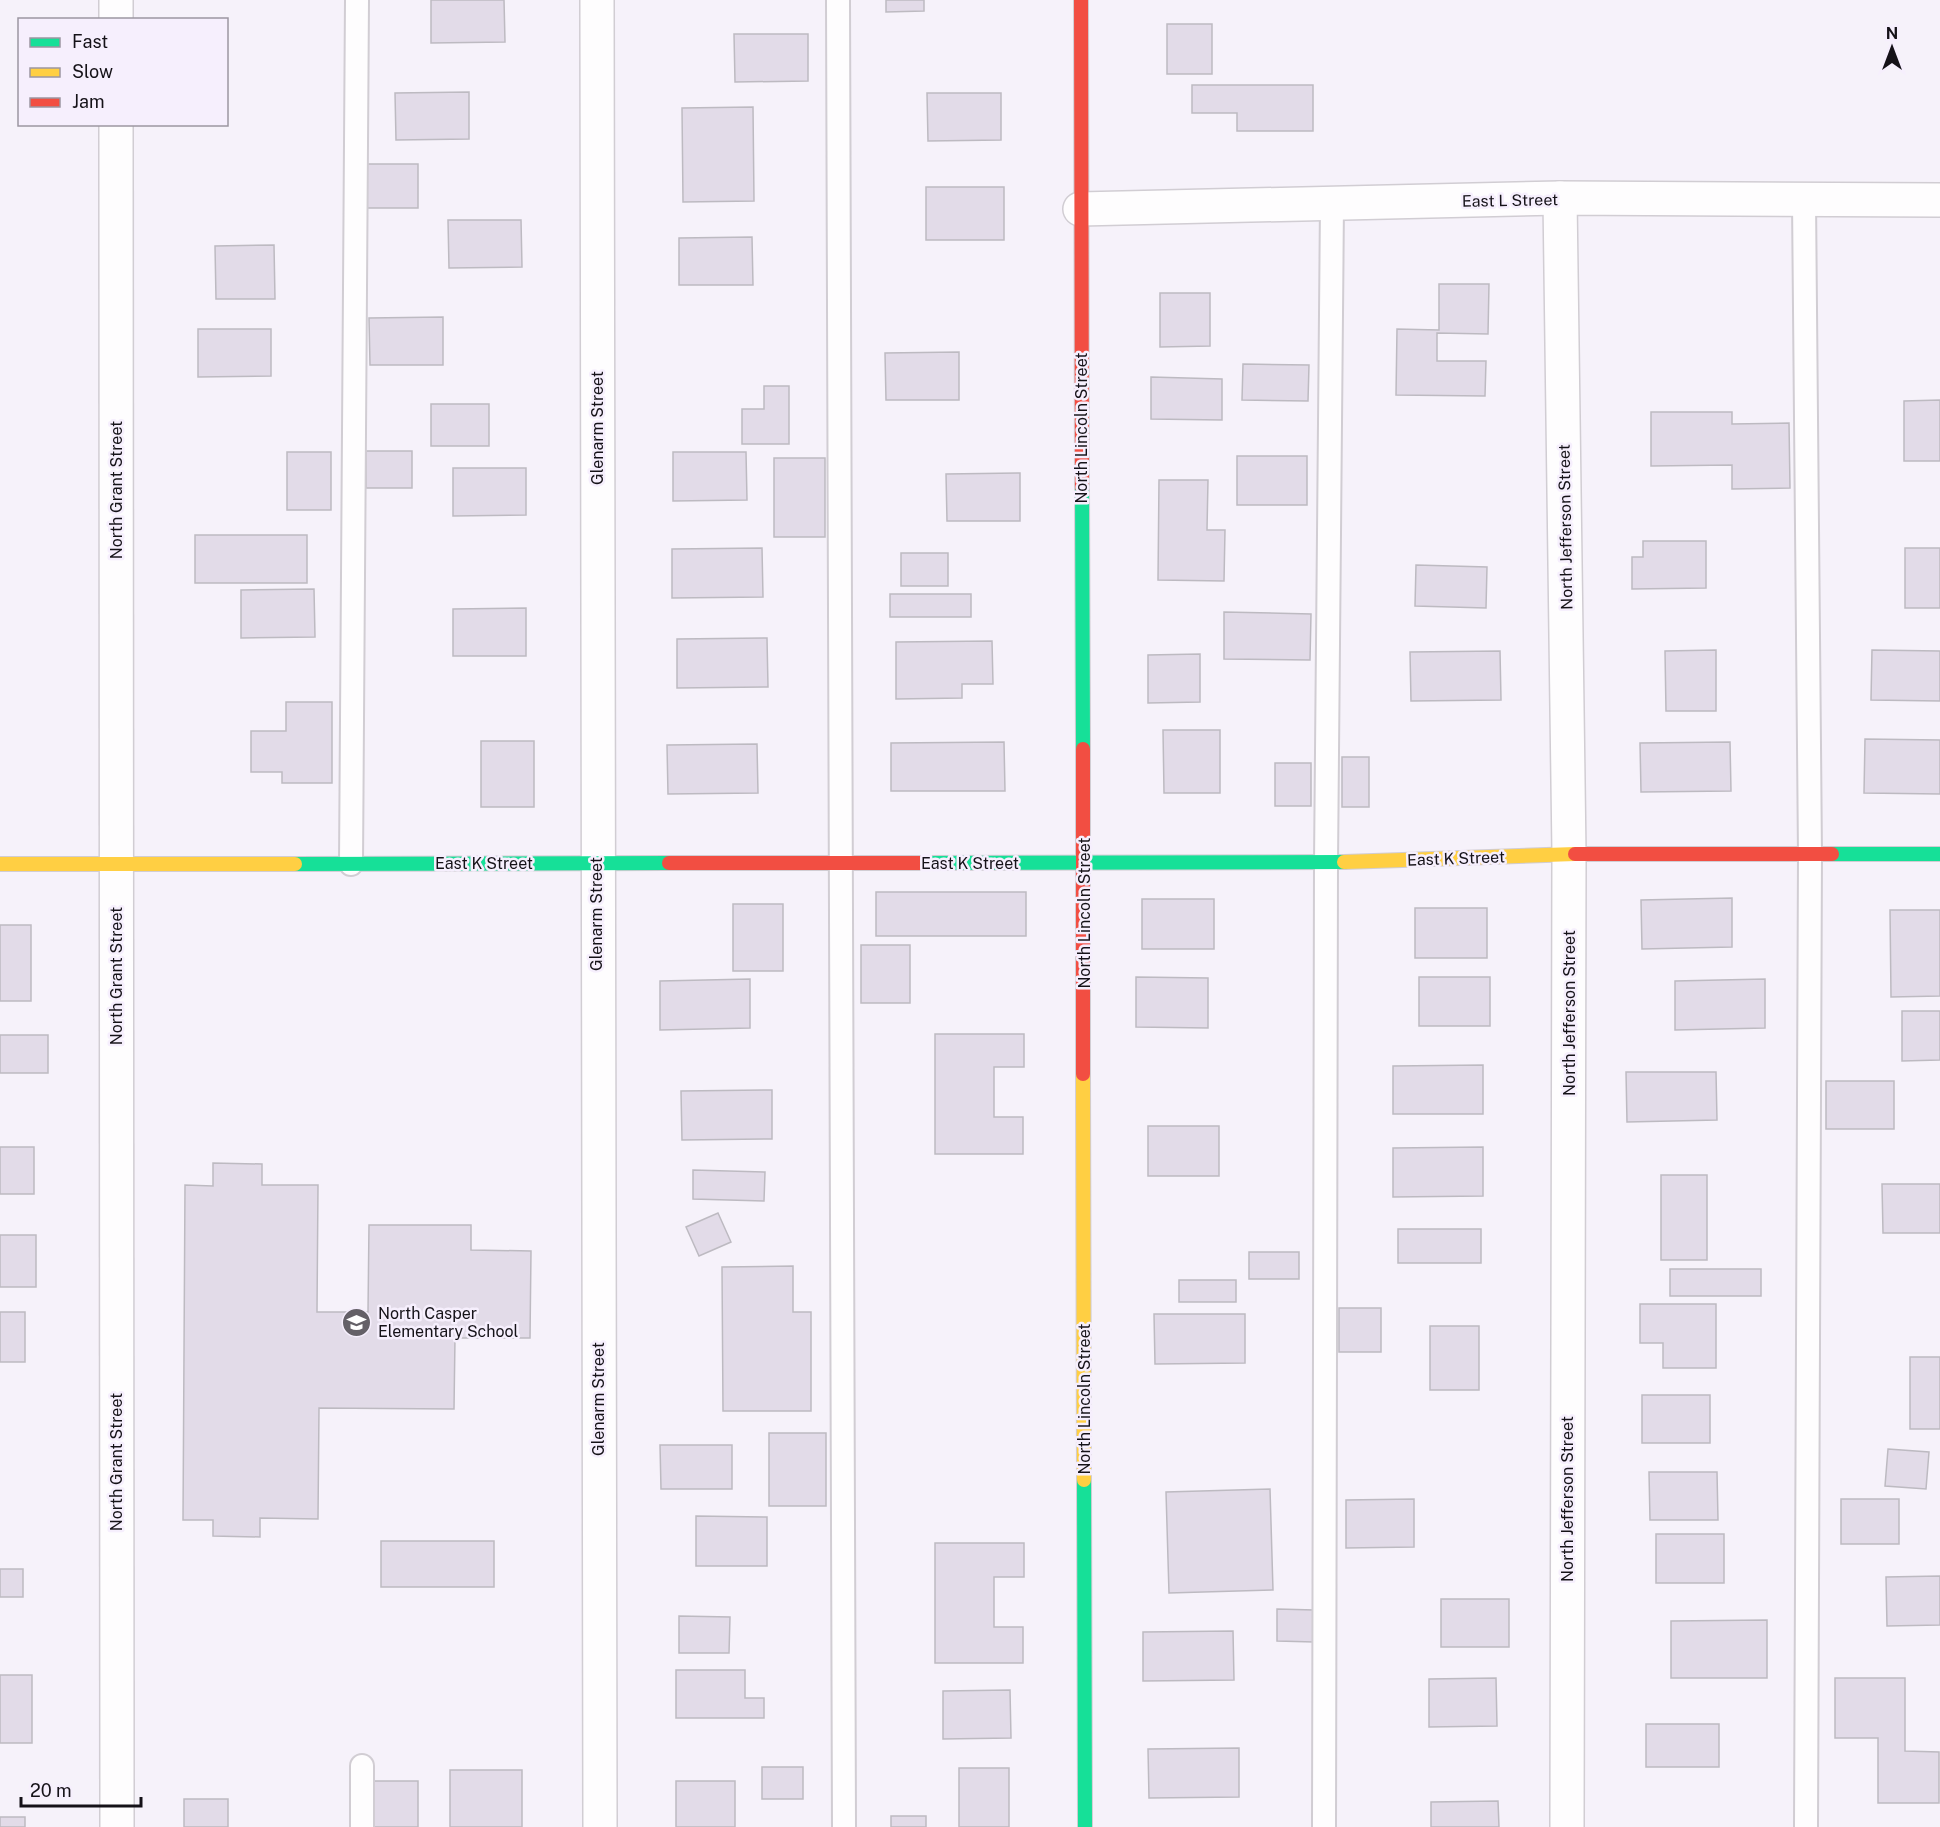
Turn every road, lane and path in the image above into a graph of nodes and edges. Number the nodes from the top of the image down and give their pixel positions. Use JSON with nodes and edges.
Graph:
{"nodes":[{"id":1,"x":117,"y":0,"type":"edge"},
{"id":2,"x":357,"y":0,"type":"edge"},
{"id":3,"x":597,"y":0,"type":"edge"},
{"id":4,"x":838,"y":0,"type":"edge"},
{"id":5,"x":1081,"y":0,"type":"edge"},
{"id":6,"x":116,"y":18,"type":"edge"},
{"id":7,"x":116,"y":126,"type":"edge"},
{"id":8,"x":1560,"y":198,"type":"junction"},
{"id":9,"x":1804,"y":200,"type":"junction"},
{"id":10,"x":1940,"y":200,"type":"edge"},
{"id":11,"x":1332,"y":204,"type":"junction"},
{"id":12,"x":1080,"y":209,"type":"junction"},
{"id":13,"x":1569,"y":854,"type":"junction"},
{"id":14,"x":1940,"y":854,"type":"edge"},
{"id":15,"x":1810,"y":855,"type":"junction"},
{"id":16,"x":596,"y":863,"type":"junction"},
{"id":17,"x":841,"y":863,"type":"junction"},
{"id":18,"x":1084,"y":863,"type":"junction"},
{"id":19,"x":1326,"y":863,"type":"junction"},
{"id":20,"x":0,"y":864,"type":"edge"},
{"id":21,"x":116,"y":864,"type":"junction"},
{"id":22,"x":351,"y":864,"type":"junction"},
{"id":23,"x":362,"y":1766,"type":"dead end"},
{"id":24,"x":117,"y":1827,"type":"edge"},
{"id":25,"x":362,"y":1827,"type":"edge"},
{"id":26,"x":600,"y":1827,"type":"edge"},
{"id":27,"x":844,"y":1827,"type":"edge"},
{"id":28,"x":1085,"y":1827,"type":"edge"},
{"id":29,"x":1324,"y":1827,"type":"edge"},
{"id":30,"x":1567,"y":1827,"type":"edge"},
{"id":31,"x":1806,"y":1827,"type":"edge"}],
"edges":[{"from":1,"to":6,"type":"street"},
{"from":2,"to":22,"type":"lane"},
{"from":3,"to":16,"type":"street","name":"Glenarm Street"},
{"from":4,"to":17,"type":"lane"},
{"from":5,"to":12,"type":"street","name":"North Lincoln Street"},
{"from":7,"to":21,"type":"street","name":"North Grant Street"},
{"from":8,"to":9,"type":"street","name":"East L Street"},
{"from":8,"to":11,"type":"street","name":"East L Street"},
{"from":8,"to":13,"type":"street","name":"North Jefferson Street"},
{"from":9,"to":10,"type":"street","name":"East L Street"},
{"from":9,"to":15,"type":"lane"},
{"from":11,"to":12,"type":"street","name":"East L Street"},
{"from":11,"to":19,"type":"lane"},
{"from":12,"to":18,"type":"street","name":"North Lincoln Street"},
{"from":13,"to":15,"type":"street","name":"East K Street"},
{"from":13,"to":19,"type":"street","name":"East K Street"},
{"from":13,"to":30,"type":"street","name":"North Jefferson Street"},
{"from":14,"to":15,"type":"street","name":"East K Street"},
{"from":15,"to":31,"type":"lane"},
{"from":16,"to":17,"type":"street","name":"East K Street"},
{"from":16,"to":22,"type":"street","name":"East K Street"},
{"from":16,"to":26,"type":"street","name":"Glenarm Street"},
{"from":17,"to":18,"type":"street","name":"East K Street"},
{"from":17,"to":27,"type":"lane"},
{"from":18,"to":19,"type":"street","name":"East K Street"},
{"from":18,"to":28,"type":"street","name":"North Lincoln Street"},
{"from":19,"to":29,"type":"lane"},
{"from":20,"to":21,"type":"street","name":"East K Street"},
{"from":21,"to":22,"type":"street","name":"East K Street"},
{"from":21,"to":24,"type":"street","name":"North Grant Street"},
{"from":23,"to":25,"type":"lane"}]}
